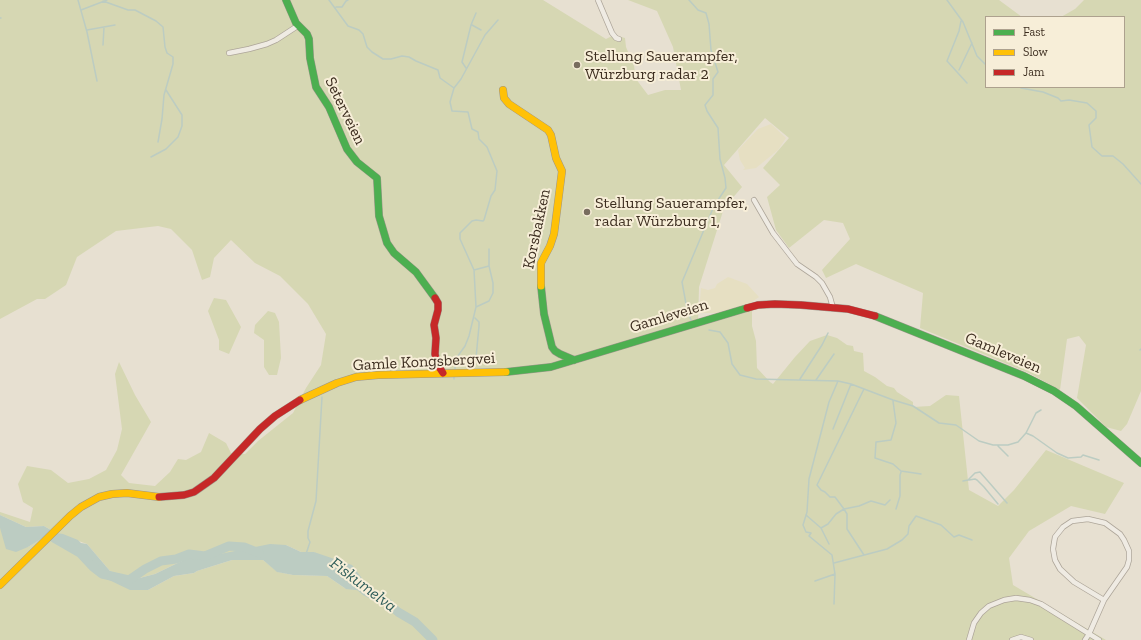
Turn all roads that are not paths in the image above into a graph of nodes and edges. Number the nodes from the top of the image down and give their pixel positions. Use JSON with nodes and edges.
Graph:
{"nodes":[{"id":1,"x":286,"y":0,"type":"edge"},
{"id":2,"x":598,"y":0,"type":"edge"},
{"id":3,"x":299,"y":25,"type":"junction"},
{"id":4,"x":620,"y":39,"type":"dead end"},
{"id":5,"x":229,"y":53,"type":"dead end"},
{"id":6,"x":502,"y":90,"type":"dead end"},
{"id":7,"x":754,"y":200,"type":"dead end"},
{"id":8,"x":833,"y":308,"type":"junction"},
{"id":9,"x":586,"y":356,"type":"joint"},
{"id":10,"x":574,"y":360,"type":"junction"},
{"id":11,"x":443,"y":373,"type":"junction"},
{"id":12,"x":1141,"y":463,"type":"edge"},
{"id":13,"x":0,"y":585,"type":"edge"},
{"id":14,"x":1104,"y":600,"type":"junction"},
{"id":15,"x":1089,"y":634,"type":"junction"},
{"id":16,"x":969,"y":640,"type":"edge"},
{"id":17,"x":1012,"y":640,"type":"edge"},
{"id":18,"x":1031,"y":640,"type":"edge"},
{"id":19,"x":1085,"y":640,"type":"edge"},
{"id":20,"x":1099,"y":640,"type":"edge"}],
"edges":[{"from":1,"to":3,"type":"main road","name":"Seterveien"},
{"from":2,"to":4,"type":"street"},
{"from":3,"to":5,"type":"street"},
{"from":3,"to":11,"type":"main road","name":"Seterveien"},
{"from":6,"to":10,"type":"main road","name":"Korsbakken"},
{"from":7,"to":8,"type":"street"},
{"from":8,"to":9,"type":"main road","name":"Gamleveien"},
{"from":8,"to":12,"type":"main road","name":"Gamleveien"},
{"from":9,"to":10,"type":"main road","name":"Gamle Kongsbergvei"},
{"from":10,"to":11,"type":"main road","name":"Gamle Kongsbergvei"},
{"from":11,"to":13,"type":"main road","name":"Gamle Kongsbergvei"},
{"from":14,"to":14,"type":"street"},
{"from":14,"to":15,"type":"street"},
{"from":15,"to":16,"type":"street"},
{"from":15,"to":19,"type":"street"},
{"from":15,"to":20,"type":"street"},
{"from":17,"to":18,"type":"street"}]}
